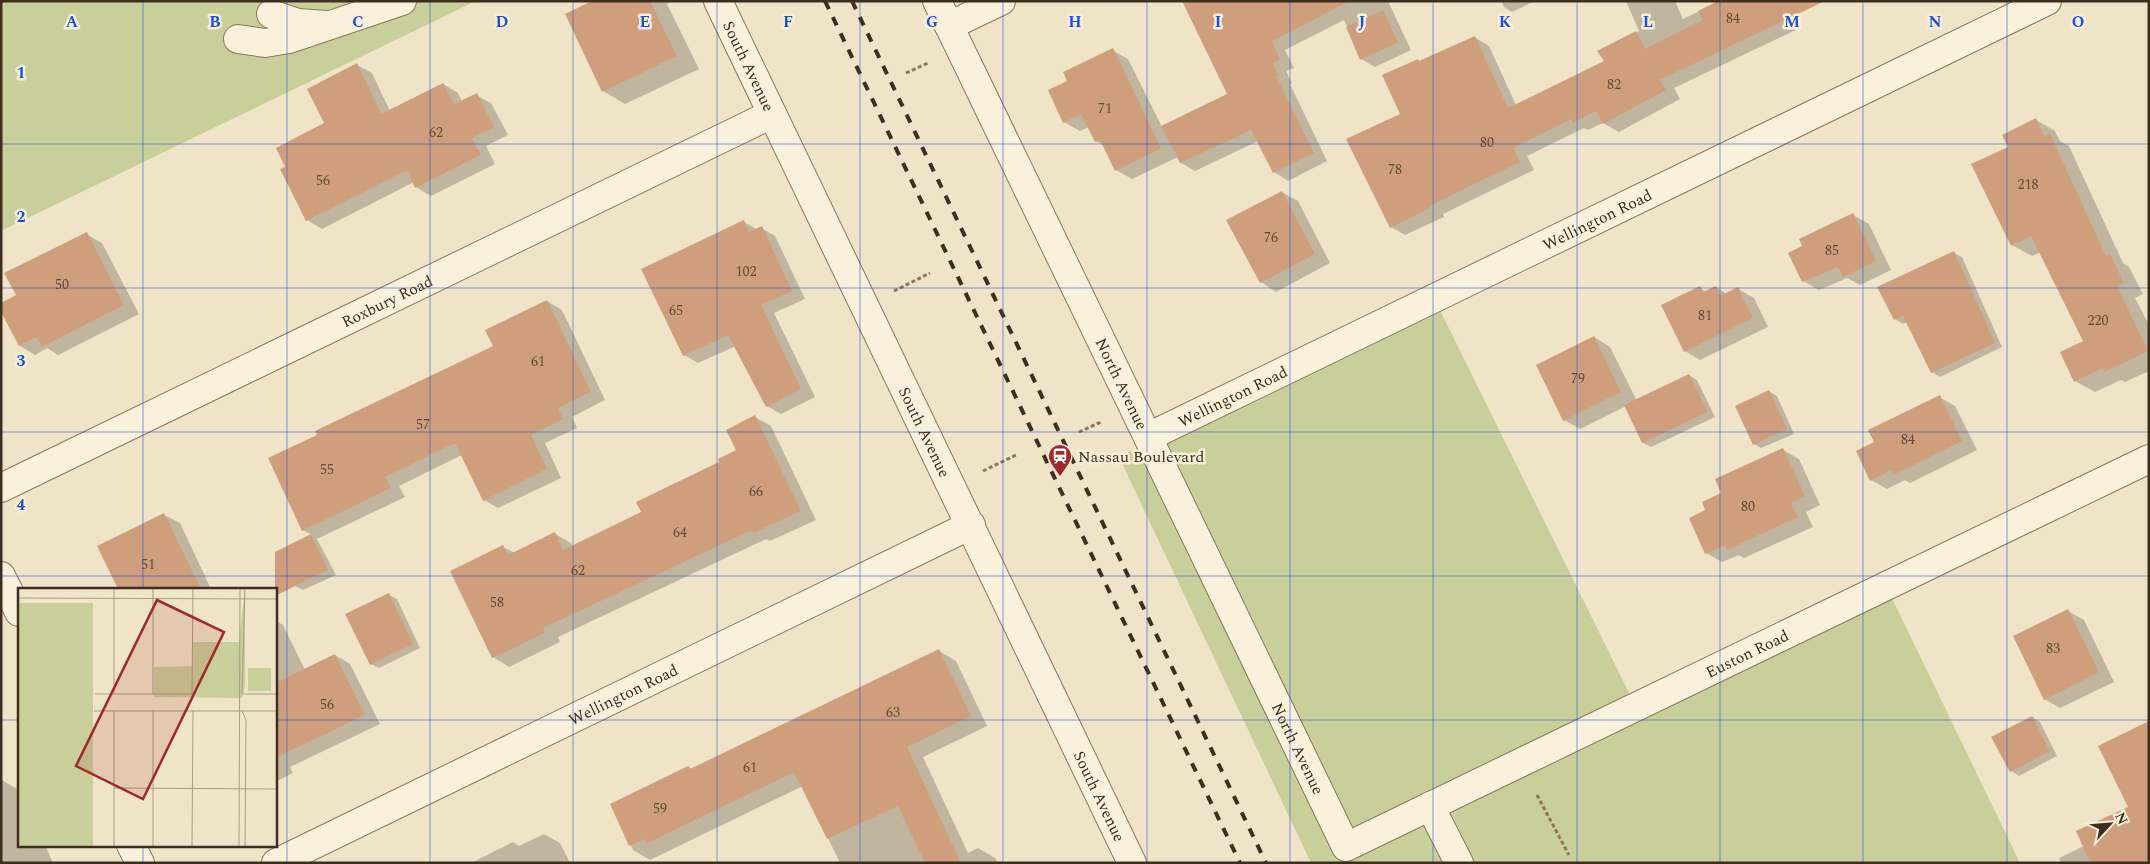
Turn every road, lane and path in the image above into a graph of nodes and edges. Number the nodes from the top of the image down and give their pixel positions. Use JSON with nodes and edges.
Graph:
{"nodes":[{"id":1,"x":402,"y":1,"type":"edge"},
{"id":2,"x":718,"y":1,"type":"edge"},
{"id":3,"x":937,"y":1,"type":"edge"},
{"id":4,"x":1001,"y":1,"type":"edge"},
{"id":5,"x":2047,"y":1,"type":"edge"},
{"id":6,"x":271,"y":14,"type":"dead end"},
{"id":7,"x":330,"y":26,"type":"junction"},
{"id":8,"x":949,"y":26,"type":"junction"},
{"id":9,"x":238,"y":39,"type":"dead end"},
{"id":10,"x":772,"y":114,"type":"junction"},
{"id":11,"x":930,"y":273,"type":"dead end"},
{"id":12,"x":918,"y":279,"type":"dead end"},
{"id":13,"x":1148,"y":438,"type":"junction"},
{"id":14,"x":1018,"y":454,"type":"dead end"},
{"id":15,"x":2149,"y":459,"type":"edge"},
{"id":16,"x":952,"y":486,"type":"junction"},
{"id":17,"x":1,"y":488,"type":"edge"},
{"id":18,"x":971,"y":525,"type":"junction"},
{"id":19,"x":1,"y":576,"type":"edge"},
{"id":20,"x":18,"y":610,"type":"edge"},
{"id":21,"x":1430,"y":806,"type":"junction"},
{"id":22,"x":132,"y":846,"type":"edge"},
{"id":23,"x":1346,"y":847,"type":"joint"},
{"id":24,"x":140,"y":863,"type":"edge"},
{"id":25,"x":276,"y":863,"type":"edge"},
{"id":26,"x":1132,"y":863,"type":"edge"},
{"id":27,"x":1459,"y":863,"type":"edge"}],
"edges":[{"from":1,"to":7,"type":"street"},
{"from":2,"to":10,"type":"street","name":"South Avenue"},
{"from":3,"to":8,"type":"street","name":"North Avenue"},
{"from":4,"to":8,"type":"street"},
{"from":5,"to":13,"type":"street","name":"Wellington Road"},
{"from":6,"to":7,"type":"street"},
{"from":7,"to":9,"type":"street"},
{"from":8,"to":13,"type":"street","name":"North Avenue"},
{"from":10,"to":16,"type":"street","name":"South Avenue"},
{"from":10,"to":17,"type":"street","name":"Roxbury Road"},
{"from":11,"to":12,"type":"path"},
{"from":13,"to":23,"type":"street","name":"North Avenue"},
{"from":14,"to":16,"type":"path"},
{"from":15,"to":21,"type":"street","name":"Euston Road"},
{"from":16,"to":18,"type":"street","name":"South Avenue"},
{"from":18,"to":25,"type":"street","name":"Wellington Road"},
{"from":18,"to":26,"type":"street","name":"South Avenue"},
{"from":19,"to":20,"type":"street"},
{"from":21,"to":23,"type":"street","name":"Euston Road"},
{"from":21,"to":27,"type":"street"},
{"from":22,"to":24,"type":"street"}]}
